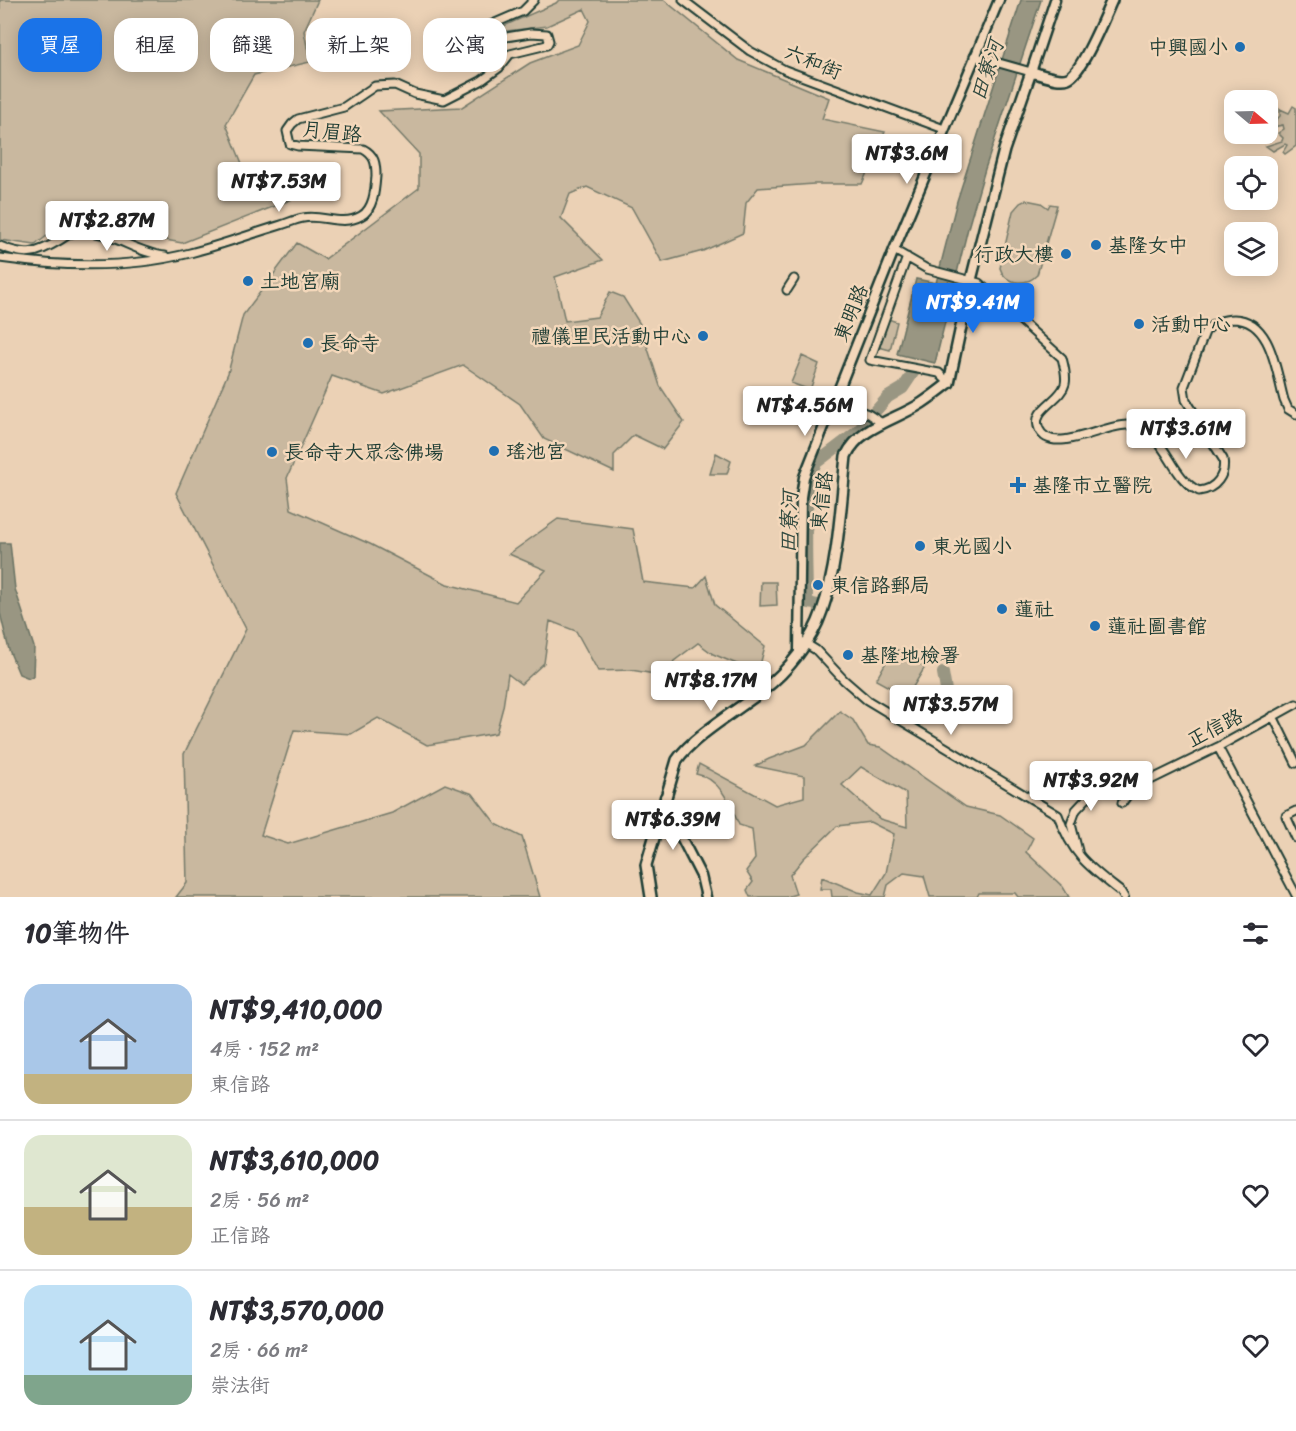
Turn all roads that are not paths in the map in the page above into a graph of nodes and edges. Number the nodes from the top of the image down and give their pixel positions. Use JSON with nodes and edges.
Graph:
{"nodes":[{"id":1,"x":534,"y":0,"type":"edge"},
{"id":2,"x":683,"y":0,"type":"edge"},
{"id":3,"x":999,"y":0,"type":"edge"},
{"id":4,"x":1055,"y":0,"type":"edge"},
{"id":5,"x":1112,"y":0,"type":"edge"},
{"id":6,"x":974,"y":56,"type":"junction"},
{"id":7,"x":1031,"y":72,"type":"junction"},
{"id":8,"x":944,"y":129,"type":"junction"},
{"id":9,"x":0,"y":246,"type":"edge"},
{"id":10,"x":894,"y":250,"type":"junction"},
{"id":11,"x":173,"y":257,"type":"junction"},
{"id":12,"x":907,"y":257,"type":"junction"},
{"id":13,"x":0,"y":258,"type":"edge"},
{"id":14,"x":794,"y":279,"type":"dead end"},
{"id":15,"x":972,"y":280,"type":"junction"},
{"id":16,"x":787,"y":291,"type":"dead end"},
{"id":17,"x":949,"y":383,"type":"junction"},
{"id":18,"x":834,"y":401,"type":"junction"},
{"id":19,"x":1296,"y":414,"type":"edge"},
{"id":20,"x":880,"y":421,"type":"junction"},
{"id":21,"x":802,"y":641,"type":"junction"},
{"id":22,"x":1295,"y":707,"type":"edge"},
{"id":23,"x":1273,"y":716,"type":"junction"},
{"id":24,"x":1218,"y":747,"type":"junction"},
{"id":25,"x":1296,"y":763,"type":"edge"},
{"id":26,"x":1132,"y":789,"type":"junction"},
{"id":27,"x":665,"y":796,"type":"junction"},
{"id":28,"x":1122,"y":803,"type":"dead end"},
{"id":29,"x":1296,"y":811,"type":"edge"},
{"id":30,"x":1296,"y":838,"type":"edge"},
{"id":31,"x":1079,"y":856,"type":"junction"},
{"id":32,"x":1296,"y":895,"type":"edge"},
{"id":33,"x":651,"y":897,"type":"edge"},
{"id":34,"x":706,"y":897,"type":"edge"},
{"id":35,"x":1124,"y":897,"type":"edge"}],
"edges":[{"from":1,"to":11,"type":"street","name":"月眉路"},
{"from":2,"to":8,"type":"street","name":"六和街"},
{"from":3,"to":6,"type":"street","name":"東明路"},
{"from":4,"to":7,"type":"street"},
{"from":5,"to":7,"type":"main road"},
{"from":6,"to":7,"type":"street"},
{"from":6,"to":8,"type":"street","name":"東明路"},
{"from":7,"to":15,"type":"main road"},
{"from":8,"to":10,"type":"street","name":"東明路"},
{"from":9,"to":11,"type":"street"},
{"from":10,"to":12,"type":"street"},
{"from":10,"to":18,"type":"street","name":"東明路"},
{"from":11,"to":13,"type":"street","name":"月眉路"},
{"from":12,"to":15,"type":"street"},
{"from":12,"to":17,"type":"street"},
{"from":14,"to":16,"type":"street"},
{"from":15,"to":17,"type":"main road"},
{"from":15,"to":19,"type":"street"},
{"from":17,"to":20,"type":"main road","name":"東信路"},
{"from":18,"to":20,"type":"street"},
{"from":18,"to":21,"type":"street","name":"東明路"},
{"from":20,"to":21,"type":"main road","name":"東信路"},
{"from":21,"to":27,"type":"main road","name":"東信路"},
{"from":21,"to":31,"type":"street"},
{"from":22,"to":23,"type":"street","name":"正信路"},
{"from":23,"to":24,"type":"street","name":"正信路"},
{"from":23,"to":25,"type":"street"},
{"from":24,"to":26,"type":"street","name":"正信路"},
{"from":24,"to":32,"type":"street"},
{"from":26,"to":28,"type":"street","name":"正信路"},
{"from":26,"to":31,"type":"street"},
{"from":27,"to":33,"type":"main road","name":"東信路"},
{"from":27,"to":34,"type":"street"},
{"from":29,"to":30,"type":"street"},
{"from":31,"to":35,"type":"street"}]}
